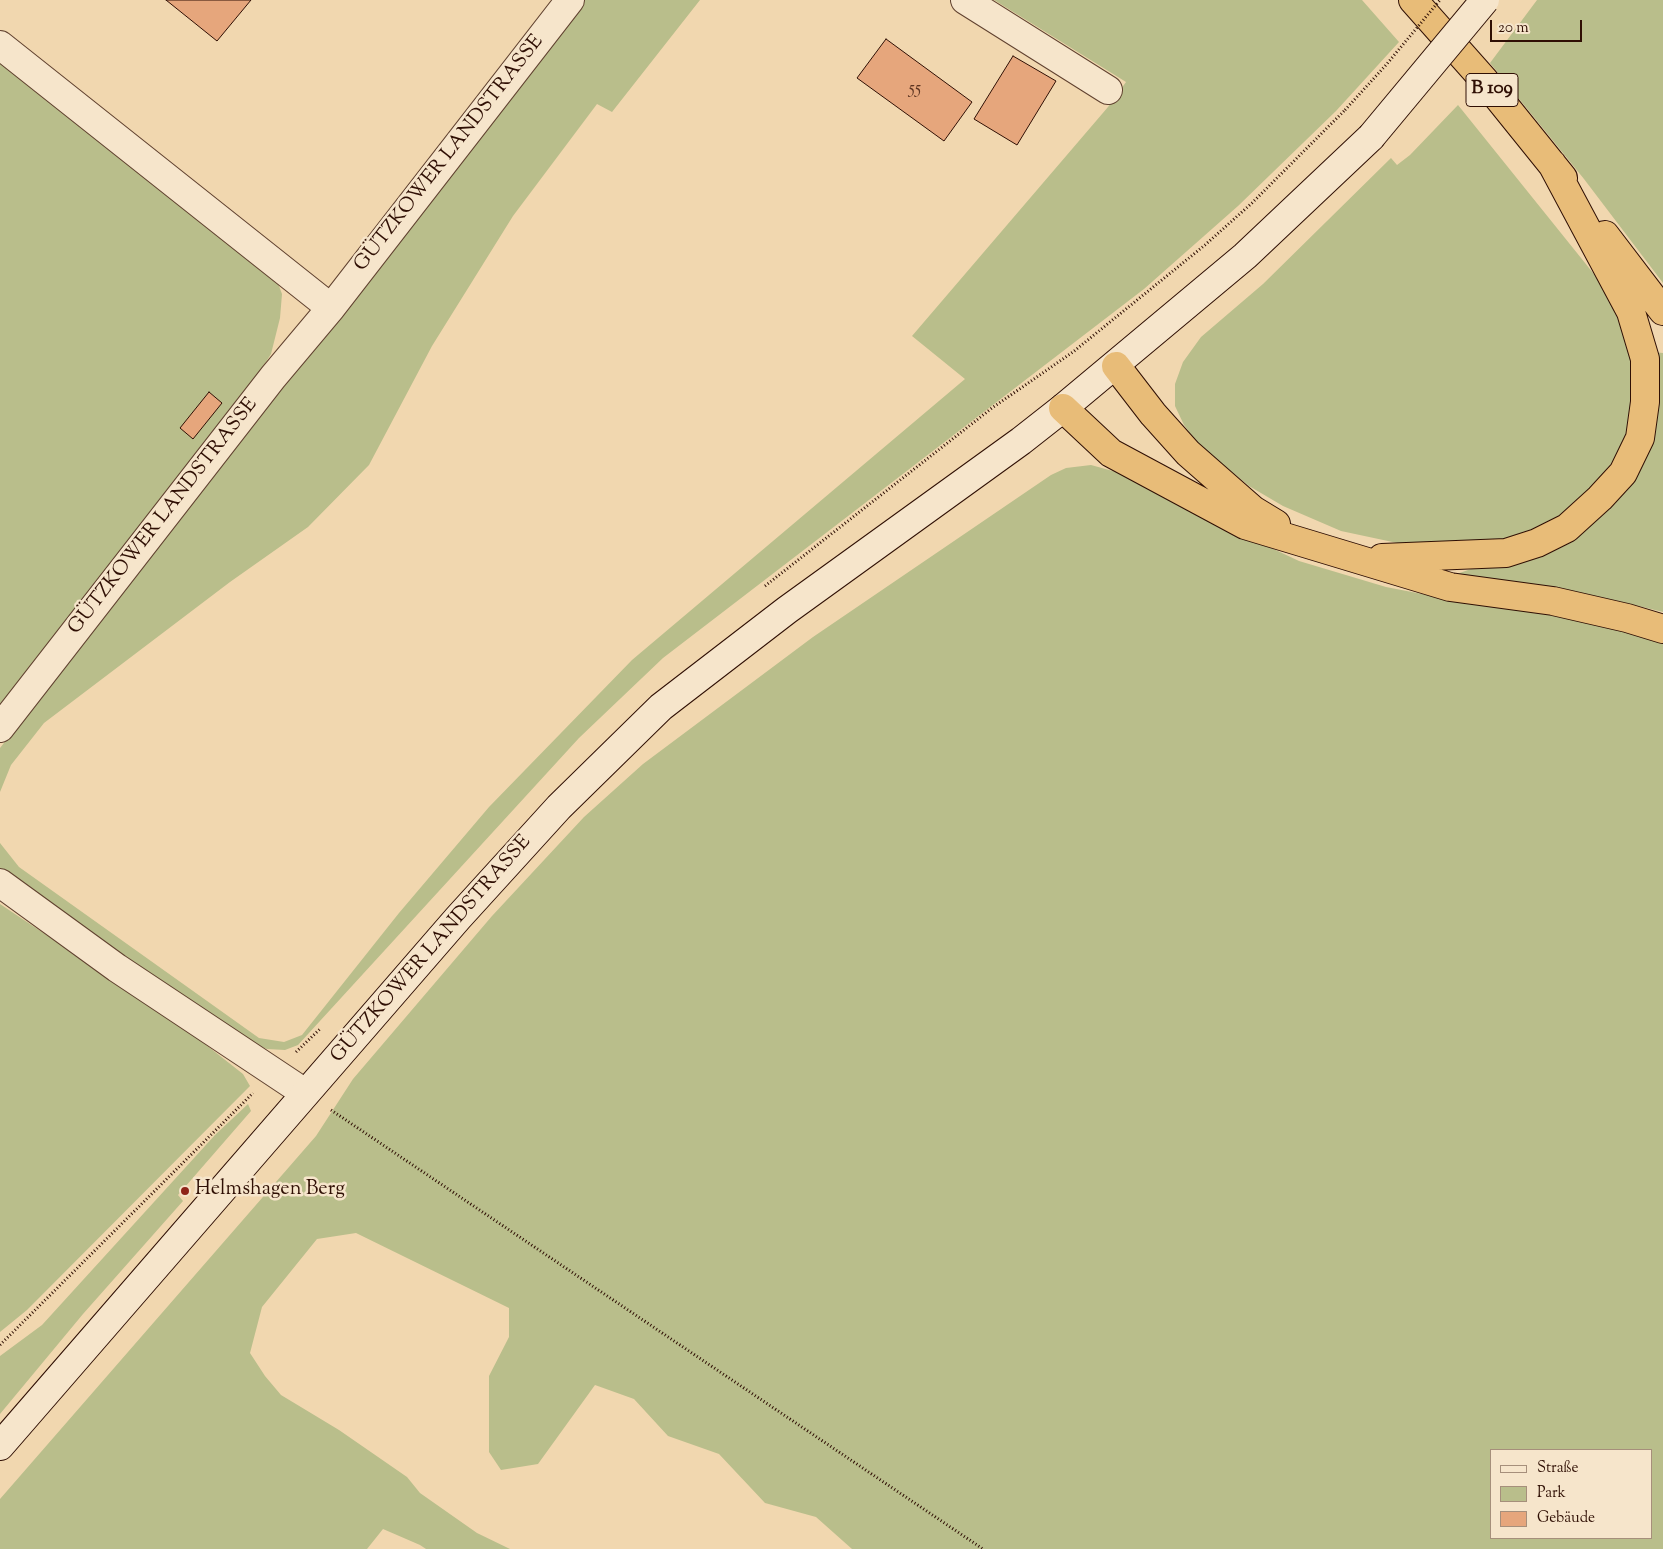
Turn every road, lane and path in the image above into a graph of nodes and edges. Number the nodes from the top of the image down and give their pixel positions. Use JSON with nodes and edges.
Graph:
{"nodes":[{"id":1,"x":570,"y":0,"type":"edge"},
{"id":2,"x":965,"y":0,"type":"edge"},
{"id":3,"x":1413,"y":0,"type":"edge"},
{"id":4,"x":1440,"y":0,"type":"edge"},
{"id":5,"x":1485,"y":0,"type":"edge"},
{"id":6,"x":0,"y":45,"type":"edge"},
{"id":7,"x":1108,"y":90,"type":"dead end"},
{"id":8,"x":1552,"y":164,"type":"junction"},
{"id":9,"x":330,"y":308,"type":"junction"},
{"id":10,"x":1663,"y":311,"type":"edge"},
{"id":11,"x":1116,"y":366,"type":"junction"},
{"id":12,"x":1063,"y":408,"type":"junction"},
{"id":13,"x":1310,"y":544,"type":"junction"},
{"id":14,"x":1354,"y":558,"type":"junction"},
{"id":15,"x":759,"y":591,"type":"dead end"},
{"id":16,"x":1663,"y":629,"type":"edge"},
{"id":17,"x":0,"y":728,"type":"edge"},
{"id":18,"x":0,"y":883,"type":"edge"},
{"id":19,"x":322,"y":1026,"type":"dead end"},
{"id":20,"x":274,"y":1073,"type":"junction"},
{"id":21,"x":305,"y":1093,"type":"junction"},
{"id":22,"x":0,"y":1344,"type":"edge"},
{"id":23,"x":0,"y":1446,"type":"edge"},
{"id":24,"x":983,"y":1549,"type":"edge"}],
"edges":[{"from":1,"to":9,"type":"main road","name":"GÜTZKOWER LANDSTRASSE"},
{"from":2,"to":7,"type":"main road"},
{"from":3,"to":8,"type":"highway","number":"B 109"},
{"from":4,"to":15,"type":"path","bridge":true},
{"from":5,"to":11,"type":"main road","name":"GÜTZKOWER LANDSTRASSE","bridge":true},
{"from":6,"to":9,"type":"main road"},
{"from":8,"to":10,"type":"highway","number":"B 109"},
{"from":8,"to":14,"type":"highway"},
{"from":9,"to":17,"type":"main road","name":"GÜTZKOWER LANDSTRASSE"},
{"from":11,"to":12,"type":"main road","name":"GÜTZKOWER LANDSTRASSE"},
{"from":11,"to":13,"type":"highway"},
{"from":12,"to":13,"type":"highway"},
{"from":12,"to":21,"type":"main road","name":"GÜTZKOWER LANDSTRASSE"},
{"from":13,"to":14,"type":"highway"},
{"from":14,"to":16,"type":"highway"},
{"from":18,"to":20,"type":"main road"},
{"from":19,"to":20,"type":"path"},
{"from":20,"to":21,"type":"main road"},
{"from":20,"to":22,"type":"path"},
{"from":21,"to":23,"type":"main road","name":"GÜTZKOWER LANDSTRASSE"},
{"from":21,"to":24,"type":"path"}]}
